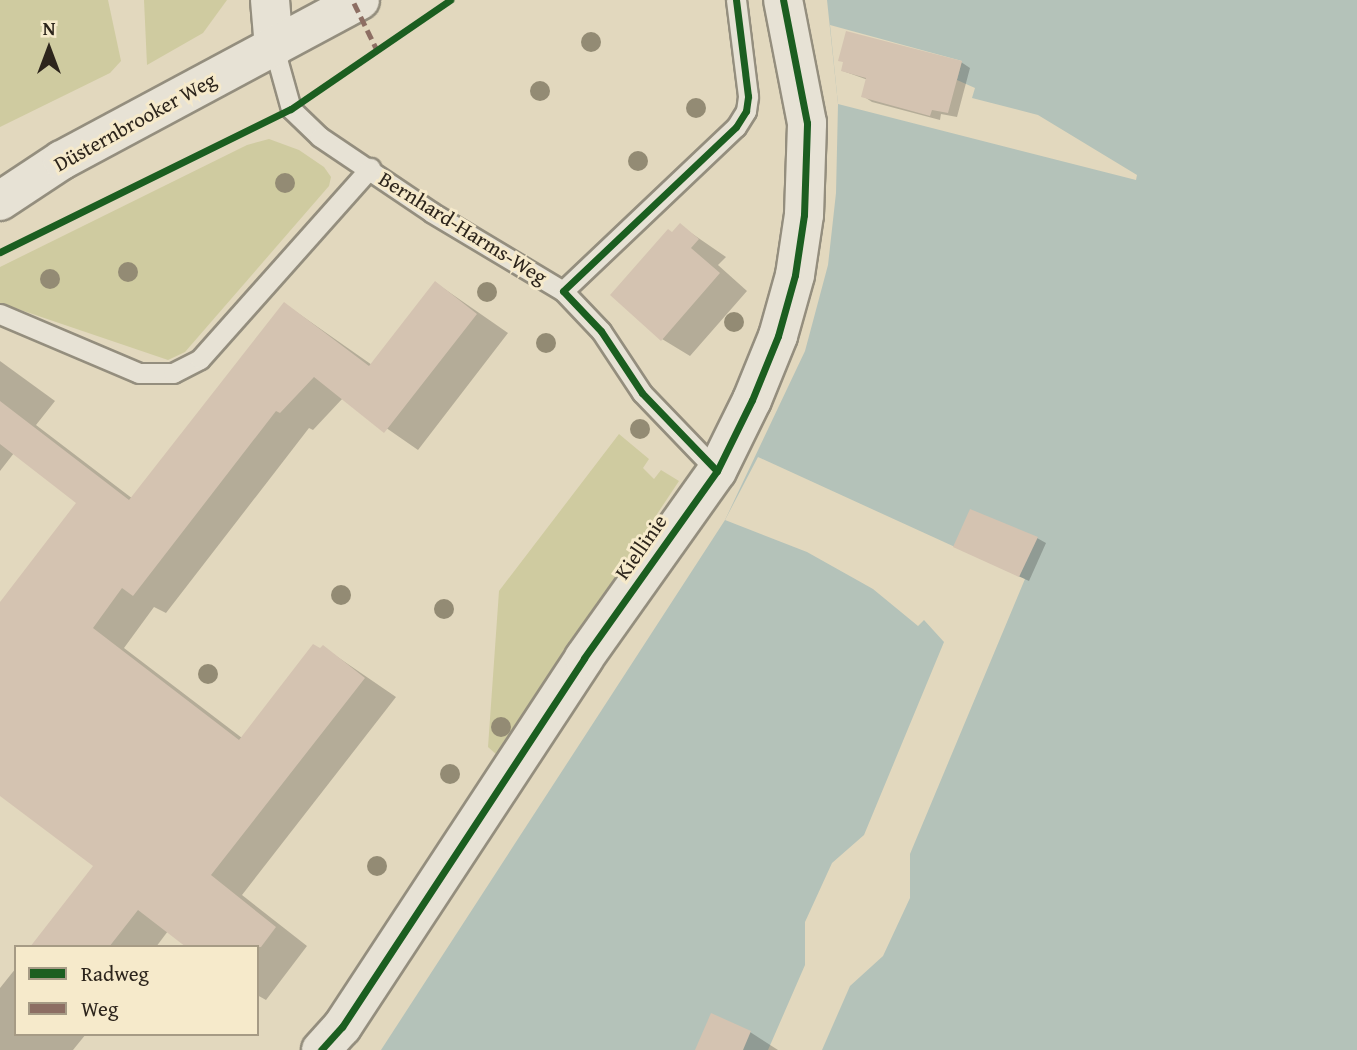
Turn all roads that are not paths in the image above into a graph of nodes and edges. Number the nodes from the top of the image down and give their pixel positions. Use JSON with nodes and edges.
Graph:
{"nodes":[{"id":1,"x":270,"y":0,"type":"edge"},
{"id":2,"x":360,"y":0,"type":"edge"},
{"id":3,"x":736,"y":0,"type":"edge"},
{"id":4,"x":783,"y":0,"type":"edge"},
{"id":5,"x":274,"y":48,"type":"junction"},
{"id":6,"x":370,"y":168,"type":"junction"},
{"id":7,"x":0,"y":201,"type":"edge"},
{"id":8,"x":563,"y":291,"type":"junction"},
{"id":9,"x":0,"y":314,"type":"edge"},
{"id":10,"x":717,"y":471,"type":"junction"},
{"id":11,"x":321,"y":1050,"type":"edge"}],
"edges":[{"from":1,"to":5,"type":"street"},
{"from":2,"to":5,"type":"street","name":"Düsternbrooker Weg"},
{"from":3,"to":8,"type":"lane"},
{"from":4,"to":10,"type":"street","name":"Kiellinie"},
{"from":5,"to":6,"type":"lane","name":"Bernhard-Harms-Weg"},
{"from":5,"to":7,"type":"street","name":"Düsternbrooker Weg"},
{"from":6,"to":8,"type":"lane","name":"Bernhard-Harms-Weg"},
{"from":6,"to":9,"type":"lane"},
{"from":8,"to":10,"type":"lane","name":"Bernhard-Harms-Weg"},
{"from":10,"to":11,"type":"street","name":"Kiellinie"}]}
